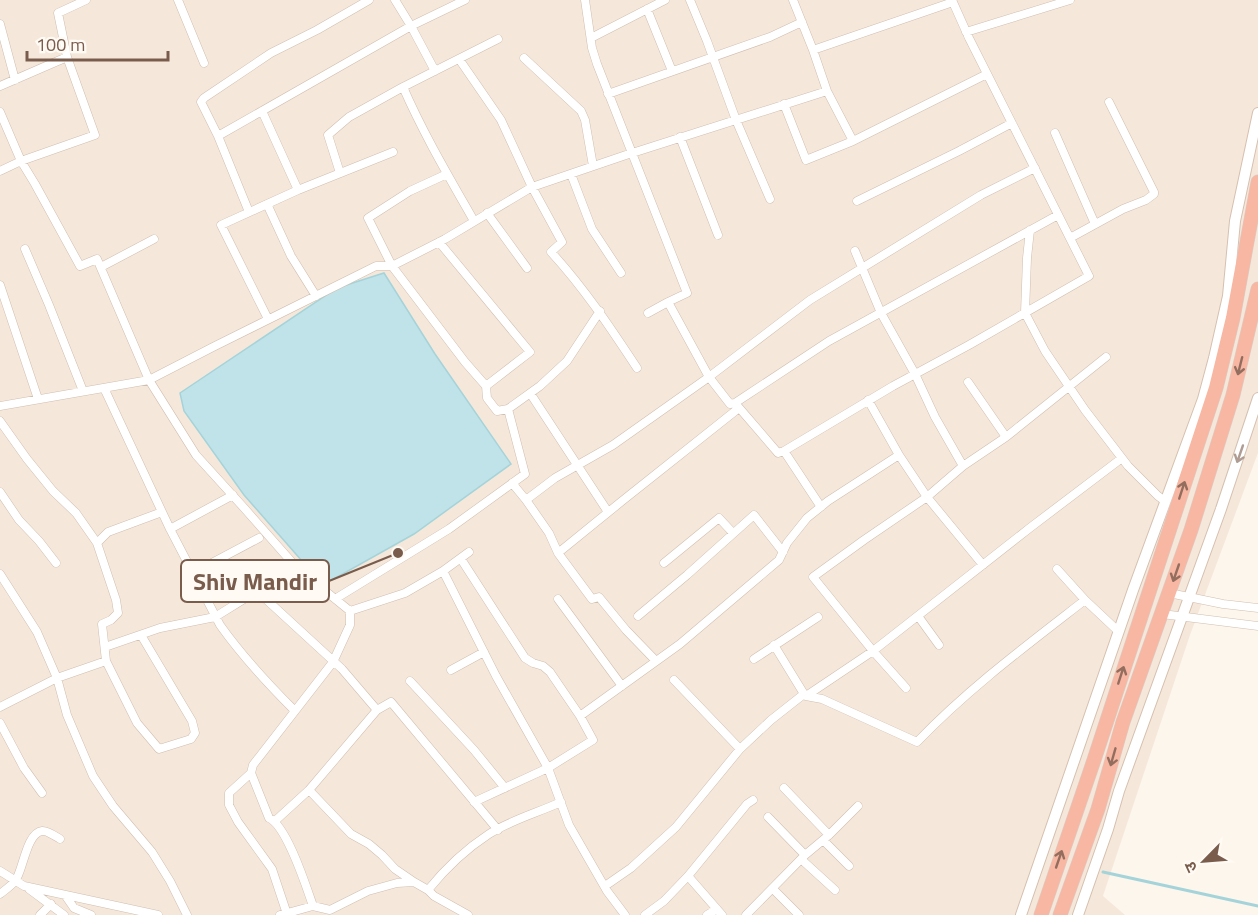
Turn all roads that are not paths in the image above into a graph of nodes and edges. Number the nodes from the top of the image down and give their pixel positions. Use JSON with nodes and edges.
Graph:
{"nodes":[{"id":1,"x":86,"y":0,"type":"edge"},
{"id":2,"x":178,"y":0,"type":"edge"},
{"id":3,"x":369,"y":0,"type":"edge"},
{"id":4,"x":395,"y":0,"type":"edge"},
{"id":5,"x":465,"y":0,"type":"edge"},
{"id":6,"x":585,"y":0,"type":"edge"},
{"id":7,"x":665,"y":0,"type":"edge"},
{"id":8,"x":690,"y":0,"type":"edge"},
{"id":9,"x":793,"y":0,"type":"edge"},
{"id":10,"x":1066,"y":0,"type":"edge"},
{"id":11,"x":952,"y":1,"type":"edge"},
{"id":12,"x":647,"y":9,"type":"junction"},
{"id":13,"x":802,"y":22,"type":"junction"},
{"id":14,"x":0,"y":24,"type":"edge"},
{"id":15,"x":411,"y":26,"type":"junction"},
{"id":16,"x":966,"y":32,"type":"junction"},
{"id":17,"x":591,"y":38,"type":"junction"},
{"id":18,"x":498,"y":39,"type":"dead end"},
{"id":19,"x":813,"y":50,"type":"junction"},
{"id":20,"x":67,"y":57,"type":"junction"},
{"id":21,"x":713,"y":57,"type":"junction"},
{"id":22,"x":524,"y":58,"type":"dead end"},
{"id":23,"x":459,"y":59,"type":"junction"},
{"id":24,"x":204,"y":63,"type":"dead end"},
{"id":25,"x":435,"y":71,"type":"junction"},
{"id":26,"x":672,"y":71,"type":"junction"},
{"id":27,"x":987,"y":74,"type":"junction"},
{"id":28,"x":15,"y":80,"type":"junction"},
{"id":29,"x":0,"y":86,"type":"edge"},
{"id":30,"x":403,"y":87,"type":"junction"},
{"id":31,"x":827,"y":91,"type":"junction"},
{"id":32,"x":608,"y":94,"type":"junction"},
{"id":33,"x":1109,"y":102,"type":"dead end"},
{"id":34,"x":784,"y":104,"type":"junction"},
{"id":35,"x":262,"y":111,"type":"junction"},
{"id":36,"x":0,"y":112,"type":"edge"},
{"id":37,"x":1258,"y":113,"type":"edge"},
{"id":38,"x":736,"y":120,"type":"junction"},
{"id":39,"x":1012,"y":123,"type":"junction"},
{"id":40,"x":1055,"y":133,"type":"dead end"},
{"id":41,"x":218,"y":136,"type":"junction"},
{"id":42,"x":680,"y":137,"type":"junction"},
{"id":43,"x":853,"y":141,"type":"junction"},
{"id":44,"x":393,"y":152,"type":"dead end"},
{"id":45,"x":631,"y":153,"type":"junction"},
{"id":46,"x":21,"y":162,"type":"junction"},
{"id":47,"x":593,"y":166,"type":"junction"},
{"id":48,"x":1035,"y":168,"type":"junction"},
{"id":49,"x":0,"y":171,"type":"edge"},
{"id":50,"x":340,"y":173,"type":"junction"},
{"id":51,"x":447,"y":174,"type":"junction"},
{"id":52,"x":571,"y":174,"type":"junction"},
{"id":53,"x":1258,"y":182,"type":"edge"},
{"id":54,"x":532,"y":187,"type":"junction"},
{"id":55,"x":298,"y":190,"type":"junction"},
{"id":56,"x":770,"y":199,"type":"dead end"},
{"id":57,"x":857,"y":201,"type":"dead end"},
{"id":58,"x":267,"y":204,"type":"junction"},
{"id":59,"x":249,"y":212,"type":"junction"},
{"id":60,"x":487,"y":213,"type":"junction"},
{"id":61,"x":1058,"y":214,"type":"junction"},
{"id":62,"x":474,"y":221,"type":"junction"},
{"id":63,"x":1095,"y":224,"type":"junction"},
{"id":64,"x":1030,"y":230,"type":"junction"},
{"id":65,"x":718,"y":235,"type":"dead end"},
{"id":66,"x":1070,"y":238,"type":"junction"},
{"id":67,"x":154,"y":239,"type":"dead end"},
{"id":68,"x":439,"y":242,"type":"junction"},
{"id":69,"x":25,"y":249,"type":"dead end"},
{"id":70,"x":855,"y":251,"type":"dead end"},
{"id":71,"x":392,"y":266,"type":"junction"},
{"id":72,"x":101,"y":267,"type":"junction"},
{"id":73,"x":863,"y":267,"type":"junction"},
{"id":74,"x":527,"y":268,"type":"dead end"},
{"id":75,"x":621,"y":273,"type":"dead end"},
{"id":76,"x":0,"y":285,"type":"edge"},
{"id":77,"x":1258,"y":289,"type":"edge"},
{"id":78,"x":316,"y":296,"type":"junction"},
{"id":79,"x":668,"y":302,"type":"junction"},
{"id":80,"x":600,"y":311,"type":"junction"},
{"id":81,"x":648,"y":313,"type":"dead end"},
{"id":82,"x":881,"y":313,"type":"junction"},
{"id":83,"x":1025,"y":313,"type":"junction"},
{"id":84,"x":268,"y":319,"type":"junction"},
{"id":85,"x":1106,"y":357,"type":"dead end"},
{"id":86,"x":637,"y":368,"type":"dead end"},
{"id":87,"x":915,"y":374,"type":"junction"},
{"id":88,"x":709,"y":376,"type":"junction"},
{"id":89,"x":149,"y":380,"type":"junction"},
{"id":90,"x":968,"y":382,"type":"dead end"},
{"id":91,"x":486,"y":386,"type":"junction"},
{"id":92,"x":1069,"y":387,"type":"junction"},
{"id":93,"x":104,"y":388,"type":"junction"},
{"id":94,"x":83,"y":392,"type":"junction"},
{"id":95,"x":530,"y":393,"type":"junction"},
{"id":96,"x":1258,"y":398,"type":"edge"},
{"id":97,"x":38,"y":399,"type":"junction"},
{"id":98,"x":868,"y":400,"type":"junction"},
{"id":99,"x":0,"y":406,"type":"edge"},
{"id":100,"x":737,"y":406,"type":"junction"},
{"id":101,"x":508,"y":409,"type":"junction"},
{"id":102,"x":0,"y":421,"type":"edge"},
{"id":103,"x":1006,"y":437,"type":"junction"},
{"id":104,"x":784,"y":451,"type":"junction"},
{"id":105,"x":899,"y":455,"type":"junction"},
{"id":106,"x":1122,"y":458,"type":"junction"},
{"id":107,"x":577,"y":465,"type":"junction"},
{"id":108,"x":963,"y":466,"type":"junction"},
{"id":109,"x":512,"y":483,"type":"junction"},
{"id":110,"x":0,"y":492,"type":"edge"},
{"id":111,"x":233,"y":495,"type":"junction"},
{"id":112,"x":927,"y":497,"type":"junction"},
{"id":113,"x":526,"y":500,"type":"junction"},
{"id":114,"x":1165,"y":501,"type":"junction"},
{"id":115,"x":821,"y":507,"type":"junction"},
{"id":116,"x":162,"y":512,"type":"junction"},
{"id":117,"x":608,"y":512,"type":"junction"},
{"id":118,"x":170,"y":528,"type":"junction"},
{"id":119,"x":734,"y":533,"type":"junction"},
{"id":120,"x":259,"y":538,"type":"dead end"},
{"id":121,"x":97,"y":543,"type":"junction"},
{"id":122,"x":469,"y":552,"type":"dead end"},
{"id":123,"x":783,"y":552,"type":"junction"},
{"id":124,"x":558,"y":553,"type":"junction"},
{"id":125,"x":461,"y":559,"type":"junction"},
{"id":126,"x":56,"y":563,"type":"dead end"},
{"id":127,"x":664,"y":563,"type":"dead end"},
{"id":128,"x":982,"y":565,"type":"junction"},
{"id":129,"x":297,"y":568,"type":"junction"},
{"id":130,"x":1057,"y":569,"type":"dead end"},
{"id":131,"x":443,"y":571,"type":"junction"},
{"id":132,"x":193,"y":573,"type":"junction"},
{"id":133,"x":0,"y":574,"type":"edge"},
{"id":134,"x":257,"y":591,"type":"junction"},
{"id":135,"x":1169,"y":593,"type":"junction"},
{"id":136,"x":1188,"y":597,"type":"junction"},
{"id":137,"x":335,"y":599,"type":"junction"},
{"id":138,"x":558,"y":599,"type":"dead end"},
{"id":139,"x":1085,"y":600,"type":"junction"},
{"id":140,"x":1258,"y":608,"type":"edge"},
{"id":141,"x":350,"y":610,"type":"junction"},
{"id":142,"x":1162,"y":614,"type":"junction"},
{"id":143,"x":638,"y":616,"type":"dead end"},
{"id":144,"x":918,"y":616,"type":"junction"},
{"id":145,"x":1182,"y":616,"type":"junction"},
{"id":146,"x":215,"y":617,"type":"junction"},
{"id":147,"x":819,"y":617,"type":"dead end"},
{"id":148,"x":1258,"y":626,"type":"edge"},
{"id":149,"x":1119,"y":631,"type":"junction"},
{"id":150,"x":141,"y":635,"type":"junction"},
{"id":151,"x":774,"y":645,"type":"junction"},
{"id":152,"x":939,"y":645,"type":"dead end"},
{"id":153,"x":105,"y":647,"type":"junction"},
{"id":154,"x":873,"y":651,"type":"junction"},
{"id":155,"x":484,"y":652,"type":"junction"},
{"id":156,"x":754,"y":658,"type":"dead end"},
{"id":157,"x":106,"y":661,"type":"junction"},
{"id":158,"x":656,"y":661,"type":"junction"},
{"id":159,"x":333,"y":662,"type":"junction"},
{"id":160,"x":451,"y":670,"type":"dead end"},
{"id":161,"x":57,"y":678,"type":"junction"},
{"id":162,"x":674,"y":680,"type":"dead end"},
{"id":163,"x":410,"y":681,"type":"dead end"},
{"id":164,"x":622,"y":686,"type":"junction"},
{"id":165,"x":906,"y":688,"type":"dead end"},
{"id":166,"x":805,"y":695,"type":"junction"},
{"id":167,"x":0,"y":707,"type":"edge"},
{"id":168,"x":377,"y":710,"type":"junction"},
{"id":169,"x":295,"y":711,"type":"junction"},
{"id":170,"x":580,"y":716,"type":"junction"},
{"id":171,"x":0,"y":723,"type":"edge"},
{"id":172,"x":740,"y":749,"type":"junction"},
{"id":173,"x":548,"y":768,"type":"junction"},
{"id":174,"x":252,"y":774,"type":"junction"},
{"id":175,"x":505,"y":788,"type":"junction"},
{"id":176,"x":784,"y":788,"type":"dead end"},
{"id":177,"x":309,"y":790,"type":"junction"},
{"id":178,"x":42,"y":793,"type":"dead end"},
{"id":179,"x":753,"y":800,"type":"dead end"},
{"id":180,"x":474,"y":802,"type":"junction"},
{"id":181,"x":561,"y":802,"type":"junction"},
{"id":182,"x":858,"y":806,"type":"dead end"},
{"id":183,"x":768,"y":818,"type":"dead end"},
{"id":184,"x":275,"y":821,"type":"junction"},
{"id":185,"x":498,"y":830,"type":"junction"},
{"id":186,"x":826,"y":838,"type":"junction"},
{"id":187,"x":60,"y":839,"type":"dead end"},
{"id":188,"x":803,"y":858,"type":"junction"},
{"id":189,"x":849,"y":866,"type":"dead end"},
{"id":190,"x":0,"y":871,"type":"edge"},
{"id":191,"x":688,"y":876,"type":"junction"},
{"id":192,"x":16,"y":880,"type":"junction"},
{"id":193,"x":414,"y":882,"type":"junction"},
{"id":194,"x":24,"y":885,"type":"junction"},
{"id":195,"x":605,"y":886,"type":"junction"},
{"id":196,"x":772,"y":889,"type":"junction"},
{"id":197,"x":428,"y":890,"type":"junction"},
{"id":198,"x":836,"y":890,"type":"dead end"},
{"id":199,"x":0,"y":894,"type":"edge"},
{"id":200,"x":65,"y":895,"type":"junction"},
{"id":201,"x":51,"y":904,"type":"junction"},
{"id":202,"x":313,"y":906,"type":"junction"},
{"id":203,"x":719,"y":912,"type":"edge"},
{"id":204,"x":333,"y":913,"type":"edge"},
{"id":205,"x":284,"y":914,"type":"edge"},
{"id":206,"x":750,"y":914,"type":"edge"},
{"id":207,"x":40,"y":915,"type":"edge"},
{"id":208,"x":64,"y":915,"type":"edge"},
{"id":209,"x":91,"y":915,"type":"edge"},
{"id":210,"x":159,"y":915,"type":"edge"},
{"id":211,"x":187,"y":915,"type":"edge"},
{"id":212,"x":468,"y":915,"type":"edge"},
{"id":213,"x":625,"y":915,"type":"edge"},
{"id":214,"x":645,"y":915,"type":"edge"},
{"id":215,"x":706,"y":915,"type":"edge"},
{"id":216,"x":799,"y":915,"type":"edge"},
{"id":217,"x":1021,"y":915,"type":"edge"},
{"id":218,"x":1041,"y":915,"type":"edge"},
{"id":219,"x":1060,"y":915,"type":"edge"},
{"id":220,"x":1078,"y":915,"type":"edge"}],
"edges":[{"from":1,"to":20,"type":"street"},
{"from":2,"to":24,"type":"street"},
{"from":3,"to":41,"type":"street"},
{"from":4,"to":15,"type":"street"},
{"from":5,"to":15,"type":"street"},
{"from":6,"to":17,"type":"street"},
{"from":7,"to":12,"type":"street"},
{"from":8,"to":21,"type":"street"},
{"from":9,"to":13,"type":"street"},
{"from":10,"to":16,"type":"street"},
{"from":11,"to":16,"type":"street"},
{"from":11,"to":19,"type":"street"},
{"from":12,"to":17,"type":"street"},
{"from":12,"to":26,"type":"street"},
{"from":13,"to":19,"type":"street"},
{"from":13,"to":21,"type":"street"},
{"from":14,"to":28,"type":"street"},
{"from":15,"to":25,"type":"street"},
{"from":15,"to":35,"type":"street"},
{"from":16,"to":27,"type":"street"},
{"from":17,"to":32,"type":"street"},
{"from":18,"to":23,"type":"street"},
{"from":19,"to":31,"type":"street"},
{"from":20,"to":28,"type":"street"},
{"from":20,"to":46,"type":"street"},
{"from":21,"to":26,"type":"street"},
{"from":21,"to":38,"type":"street"},
{"from":22,"to":47,"type":"street"},
{"from":23,"to":25,"type":"street"},
{"from":23,"to":54,"type":"street"},
{"from":25,"to":30,"type":"street"},
{"from":26,"to":32,"type":"street"},
{"from":27,"to":39,"type":"street"},
{"from":27,"to":43,"type":"street"},
{"from":28,"to":29,"type":"street"},
{"from":30,"to":50,"type":"street"},
{"from":30,"to":51,"type":"street"},
{"from":31,"to":34,"type":"street"},
{"from":31,"to":43,"type":"street"},
{"from":32,"to":45,"type":"street"},
{"from":33,"to":63,"type":"street"},
{"from":34,"to":38,"type":"street"},
{"from":34,"to":43,"type":"street"},
{"from":35,"to":41,"type":"street"},
{"from":35,"to":55,"type":"street"},
{"from":36,"to":46,"type":"street"},
{"from":37,"to":114,"type":"street"},
{"from":38,"to":42,"type":"street"},
{"from":38,"to":56,"type":"street"},
{"from":39,"to":48,"type":"street"},
{"from":39,"to":57,"type":"street"},
{"from":40,"to":63,"type":"street"},
{"from":41,"to":59,"type":"street"},
{"from":42,"to":45,"type":"street"},
{"from":42,"to":65,"type":"street"},
{"from":44,"to":50,"type":"street"},
{"from":45,"to":47,"type":"street"},
{"from":45,"to":79,"type":"street"},
{"from":46,"to":49,"type":"street"},
{"from":46,"to":72,"type":"street"},
{"from":47,"to":52,"type":"street"},
{"from":48,"to":61,"type":"street"},
{"from":48,"to":73,"type":"street"},
{"from":50,"to":55,"type":"street"},
{"from":51,"to":62,"type":"street"},
{"from":51,"to":71,"type":"street"},
{"from":52,"to":54,"type":"street"},
{"from":52,"to":75,"type":"street"},
{"from":218,"to":53,"type":"highway","one_way":true},
{"from":54,"to":60,"type":"street"},
{"from":54,"to":80,"type":"street"},
{"from":55,"to":58,"type":"street"},
{"from":58,"to":59,"type":"street"},
{"from":58,"to":78,"type":"street"},
{"from":59,"to":84,"type":"street"},
{"from":60,"to":62,"type":"street"},
{"from":60,"to":74,"type":"street"},
{"from":61,"to":64,"type":"street"},
{"from":61,"to":66,"type":"street"},
{"from":62,"to":68,"type":"street"},
{"from":63,"to":66,"type":"street"},
{"from":64,"to":82,"type":"street"},
{"from":64,"to":83,"type":"street"},
{"from":66,"to":83,"type":"street"},
{"from":67,"to":72,"type":"street"},
{"from":68,"to":71,"type":"street"},
{"from":68,"to":91,"type":"street"},
{"from":69,"to":94,"type":"street"},
{"from":70,"to":73,"type":"street"},
{"from":71,"to":78,"type":"street"},
{"from":71,"to":91,"type":"street"},
{"from":72,"to":89,"type":"street"},
{"from":73,"to":82,"type":"street"},
{"from":73,"to":88,"type":"street"},
{"from":76,"to":97,"type":"street"},
{"from":77,"to":135,"type":"highway","one_way":true},
{"from":78,"to":84,"type":"street"},
{"from":79,"to":81,"type":"street"},
{"from":79,"to":88,"type":"street"},
{"from":80,"to":86,"type":"street"},
{"from":80,"to":95,"type":"street"},
{"from":82,"to":87,"type":"street"},
{"from":82,"to":100,"type":"street"},
{"from":83,"to":87,"type":"street"},
{"from":83,"to":92,"type":"street"},
{"from":84,"to":89,"type":"street"},
{"from":85,"to":92,"type":"street"},
{"from":87,"to":98,"type":"street"},
{"from":87,"to":108,"type":"street"},
{"from":88,"to":100,"type":"street"},
{"from":88,"to":107,"type":"street"},
{"from":89,"to":93,"type":"street"},
{"from":89,"to":111,"type":"street"},
{"from":90,"to":103,"type":"street"},
{"from":91,"to":101,"type":"street"},
{"from":92,"to":103,"type":"street"},
{"from":92,"to":106,"type":"street"},
{"from":93,"to":94,"type":"street"},
{"from":93,"to":116,"type":"street"},
{"from":94,"to":97,"type":"street"},
{"from":95,"to":101,"type":"street"},
{"from":95,"to":107,"type":"street"},
{"from":96,"to":136,"type":"street","one_way":true},
{"from":97,"to":99,"type":"street"},
{"from":98,"to":104,"type":"street"},
{"from":98,"to":105,"type":"street"},
{"from":100,"to":104,"type":"street"},
{"from":100,"to":117,"type":"street"},
{"from":101,"to":109,"type":"street"},
{"from":102,"to":121,"type":"street"},
{"from":103,"to":108,"type":"street"},
{"from":104,"to":115,"type":"street"},
{"from":105,"to":112,"type":"street"},
{"from":105,"to":115,"type":"street"},
{"from":106,"to":114,"type":"street"},
{"from":106,"to":128,"type":"street"},
{"from":107,"to":113,"type":"street"},
{"from":107,"to":117,"type":"street"},
{"from":108,"to":112,"type":"street"},
{"from":109,"to":113,"type":"street"},
{"from":109,"to":137,"type":"street"},
{"from":110,"to":126,"type":"street"},
{"from":111,"to":118,"type":"street"},
{"from":111,"to":129,"type":"street"},
{"from":112,"to":128,"type":"street"},
{"from":112,"to":154,"type":"street"},
{"from":113,"to":124,"type":"street"},
{"from":114,"to":149,"type":"street"},
{"from":115,"to":123,"type":"street"},
{"from":116,"to":118,"type":"street"},
{"from":116,"to":121,"type":"street"},
{"from":117,"to":124,"type":"street"},
{"from":118,"to":132,"type":"street"},
{"from":119,"to":123,"type":"street"},
{"from":119,"to":127,"type":"street"},
{"from":119,"to":143,"type":"street"},
{"from":120,"to":132,"type":"street"},
{"from":121,"to":153,"type":"street"},
{"from":122,"to":125,"type":"street"},
{"from":123,"to":158,"type":"street"},
{"from":124,"to":158,"type":"street"},
{"from":125,"to":131,"type":"street"},
{"from":125,"to":170,"type":"street"},
{"from":128,"to":144,"type":"street"},
{"from":129,"to":134,"type":"street"},
{"from":129,"to":137,"type":"street"},
{"from":130,"to":139,"type":"street"},
{"from":131,"to":141,"type":"street"},
{"from":131,"to":155,"type":"street"},
{"from":132,"to":146,"type":"street"},
{"from":133,"to":161,"type":"street"},
{"from":134,"to":146,"type":"street"},
{"from":134,"to":159,"type":"street"},
{"from":135,"to":136,"type":"street"},
{"from":135,"to":142,"type":"highway"},
{"from":136,"to":140,"type":"street"},
{"from":136,"to":145,"type":"street"},
{"from":137,"to":141,"type":"street"},
{"from":138,"to":164,"type":"street"},
{"from":139,"to":149,"type":"street"},
{"from":139,"to":166,"type":"street"},
{"from":141,"to":159,"type":"street"},
{"from":142,"to":145,"type":"street"},
{"from":142,"to":219,"type":"highway","one_way":true},
{"from":144,"to":152,"type":"street"},
{"from":144,"to":154,"type":"street"},
{"from":145,"to":148,"type":"street"},
{"from":145,"to":220,"type":"street"},
{"from":146,"to":150,"type":"street"},
{"from":146,"to":169,"type":"street"},
{"from":147,"to":151,"type":"street"},
{"from":149,"to":217,"type":"street"},
{"from":150,"to":153,"type":"street"},
{"from":150,"to":157,"type":"street"},
{"from":151,"to":156,"type":"street"},
{"from":151,"to":166,"type":"street"},
{"from":153,"to":157,"type":"street"},
{"from":154,"to":165,"type":"street"},
{"from":154,"to":166,"type":"street"},
{"from":155,"to":160,"type":"street"},
{"from":155,"to":173,"type":"street"},
{"from":157,"to":161,"type":"street"},
{"from":158,"to":164,"type":"street"},
{"from":159,"to":168,"type":"street"},
{"from":159,"to":169,"type":"street"},
{"from":161,"to":167,"type":"street"},
{"from":161,"to":211,"type":"street"},
{"from":162,"to":172,"type":"street"},
{"from":163,"to":175,"type":"street"},
{"from":164,"to":170,"type":"street"},
{"from":166,"to":172,"type":"street"},
{"from":168,"to":177,"type":"street"},
{"from":168,"to":180,"type":"street"},
{"from":169,"to":174,"type":"street"},
{"from":170,"to":173,"type":"street"},
{"from":171,"to":178,"type":"street"},
{"from":172,"to":195,"type":"street"},
{"from":173,"to":175,"type":"street"},
{"from":173,"to":181,"type":"street"},
{"from":174,"to":184,"type":"street"},
{"from":174,"to":205,"type":"street"},
{"from":175,"to":180,"type":"street"},
{"from":176,"to":186,"type":"street"},
{"from":177,"to":184,"type":"street"},
{"from":177,"to":193,"type":"street"},
{"from":179,"to":191,"type":"street"},
{"from":180,"to":185,"type":"street"},
{"from":181,"to":185,"type":"street"},
{"from":181,"to":195,"type":"street"},
{"from":182,"to":186,"type":"street"},
{"from":183,"to":188,"type":"street"},
{"from":184,"to":202,"type":"street"},
{"from":185,"to":197,"type":"street"},
{"from":186,"to":188,"type":"street"},
{"from":186,"to":189,"type":"street"},
{"from":187,"to":192,"type":"street"},
{"from":188,"to":196,"type":"street"},
{"from":188,"to":198,"type":"street"},
{"from":190,"to":192,"type":"street"},
{"from":191,"to":203,"type":"street"},
{"from":191,"to":214,"type":"street"},
{"from":192,"to":194,"type":"street"},
{"from":192,"to":199,"type":"street"},
{"from":193,"to":197,"type":"street"},
{"from":193,"to":204,"type":"street"},
{"from":194,"to":200,"type":"street"},
{"from":194,"to":201,"type":"street"},
{"from":195,"to":213,"type":"street"},
{"from":196,"to":206,"type":"street"},
{"from":196,"to":216,"type":"street"},
{"from":197,"to":212,"type":"street"},
{"from":200,"to":209,"type":"street"},
{"from":200,"to":210,"type":"street"},
{"from":201,"to":207,"type":"street"},
{"from":201,"to":208,"type":"street"},
{"from":202,"to":204,"type":"street"},
{"from":202,"to":205,"type":"street"},
{"from":203,"to":215,"type":"street"}]}
